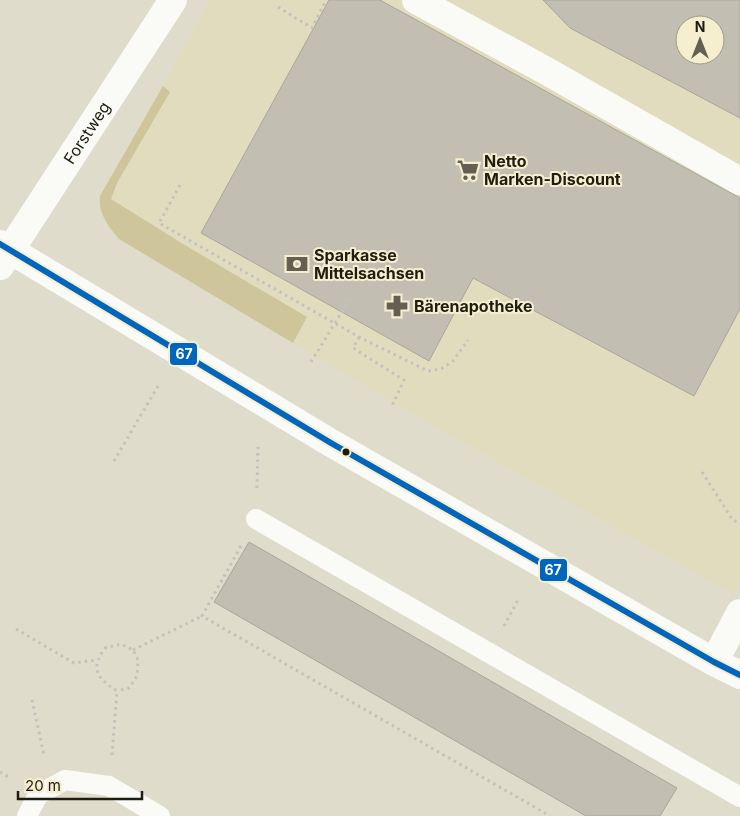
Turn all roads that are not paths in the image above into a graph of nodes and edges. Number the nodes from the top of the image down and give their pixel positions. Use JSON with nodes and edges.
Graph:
{"nodes":[{"id":1,"x":173,"y":0,"type":"edge"},
{"id":2,"x":416,"y":0,"type":"edge"},
{"id":3,"x":740,"y":181,"type":"edge"},
{"id":4,"x":3,"y":253,"type":"edge"},
{"id":5,"x":256,"y":520,"type":"road end"},
{"id":6,"x":740,"y":613,"type":"edge"},
{"id":7,"x":714,"y":662,"type":"junction"},
{"id":8,"x":740,"y":675,"type":"edge"},
{"id":9,"x":740,"y":797,"type":"edge"},
{"id":10,"x":27,"y":816,"type":"edge"},
{"id":11,"x":160,"y":816,"type":"edge"}],
"edges":[{"from":1,"to":4,"type":"street","name":"Forstweg"},
{"from":2,"to":3,"type":"street"},
{"from":4,"to":7,"type":"street"},
{"from":5,"to":9,"type":"lane"},
{"from":6,"to":7,"type":"street"},
{"from":7,"to":8,"type":"street"},
{"from":10,"to":11,"type":"lane"}]}
